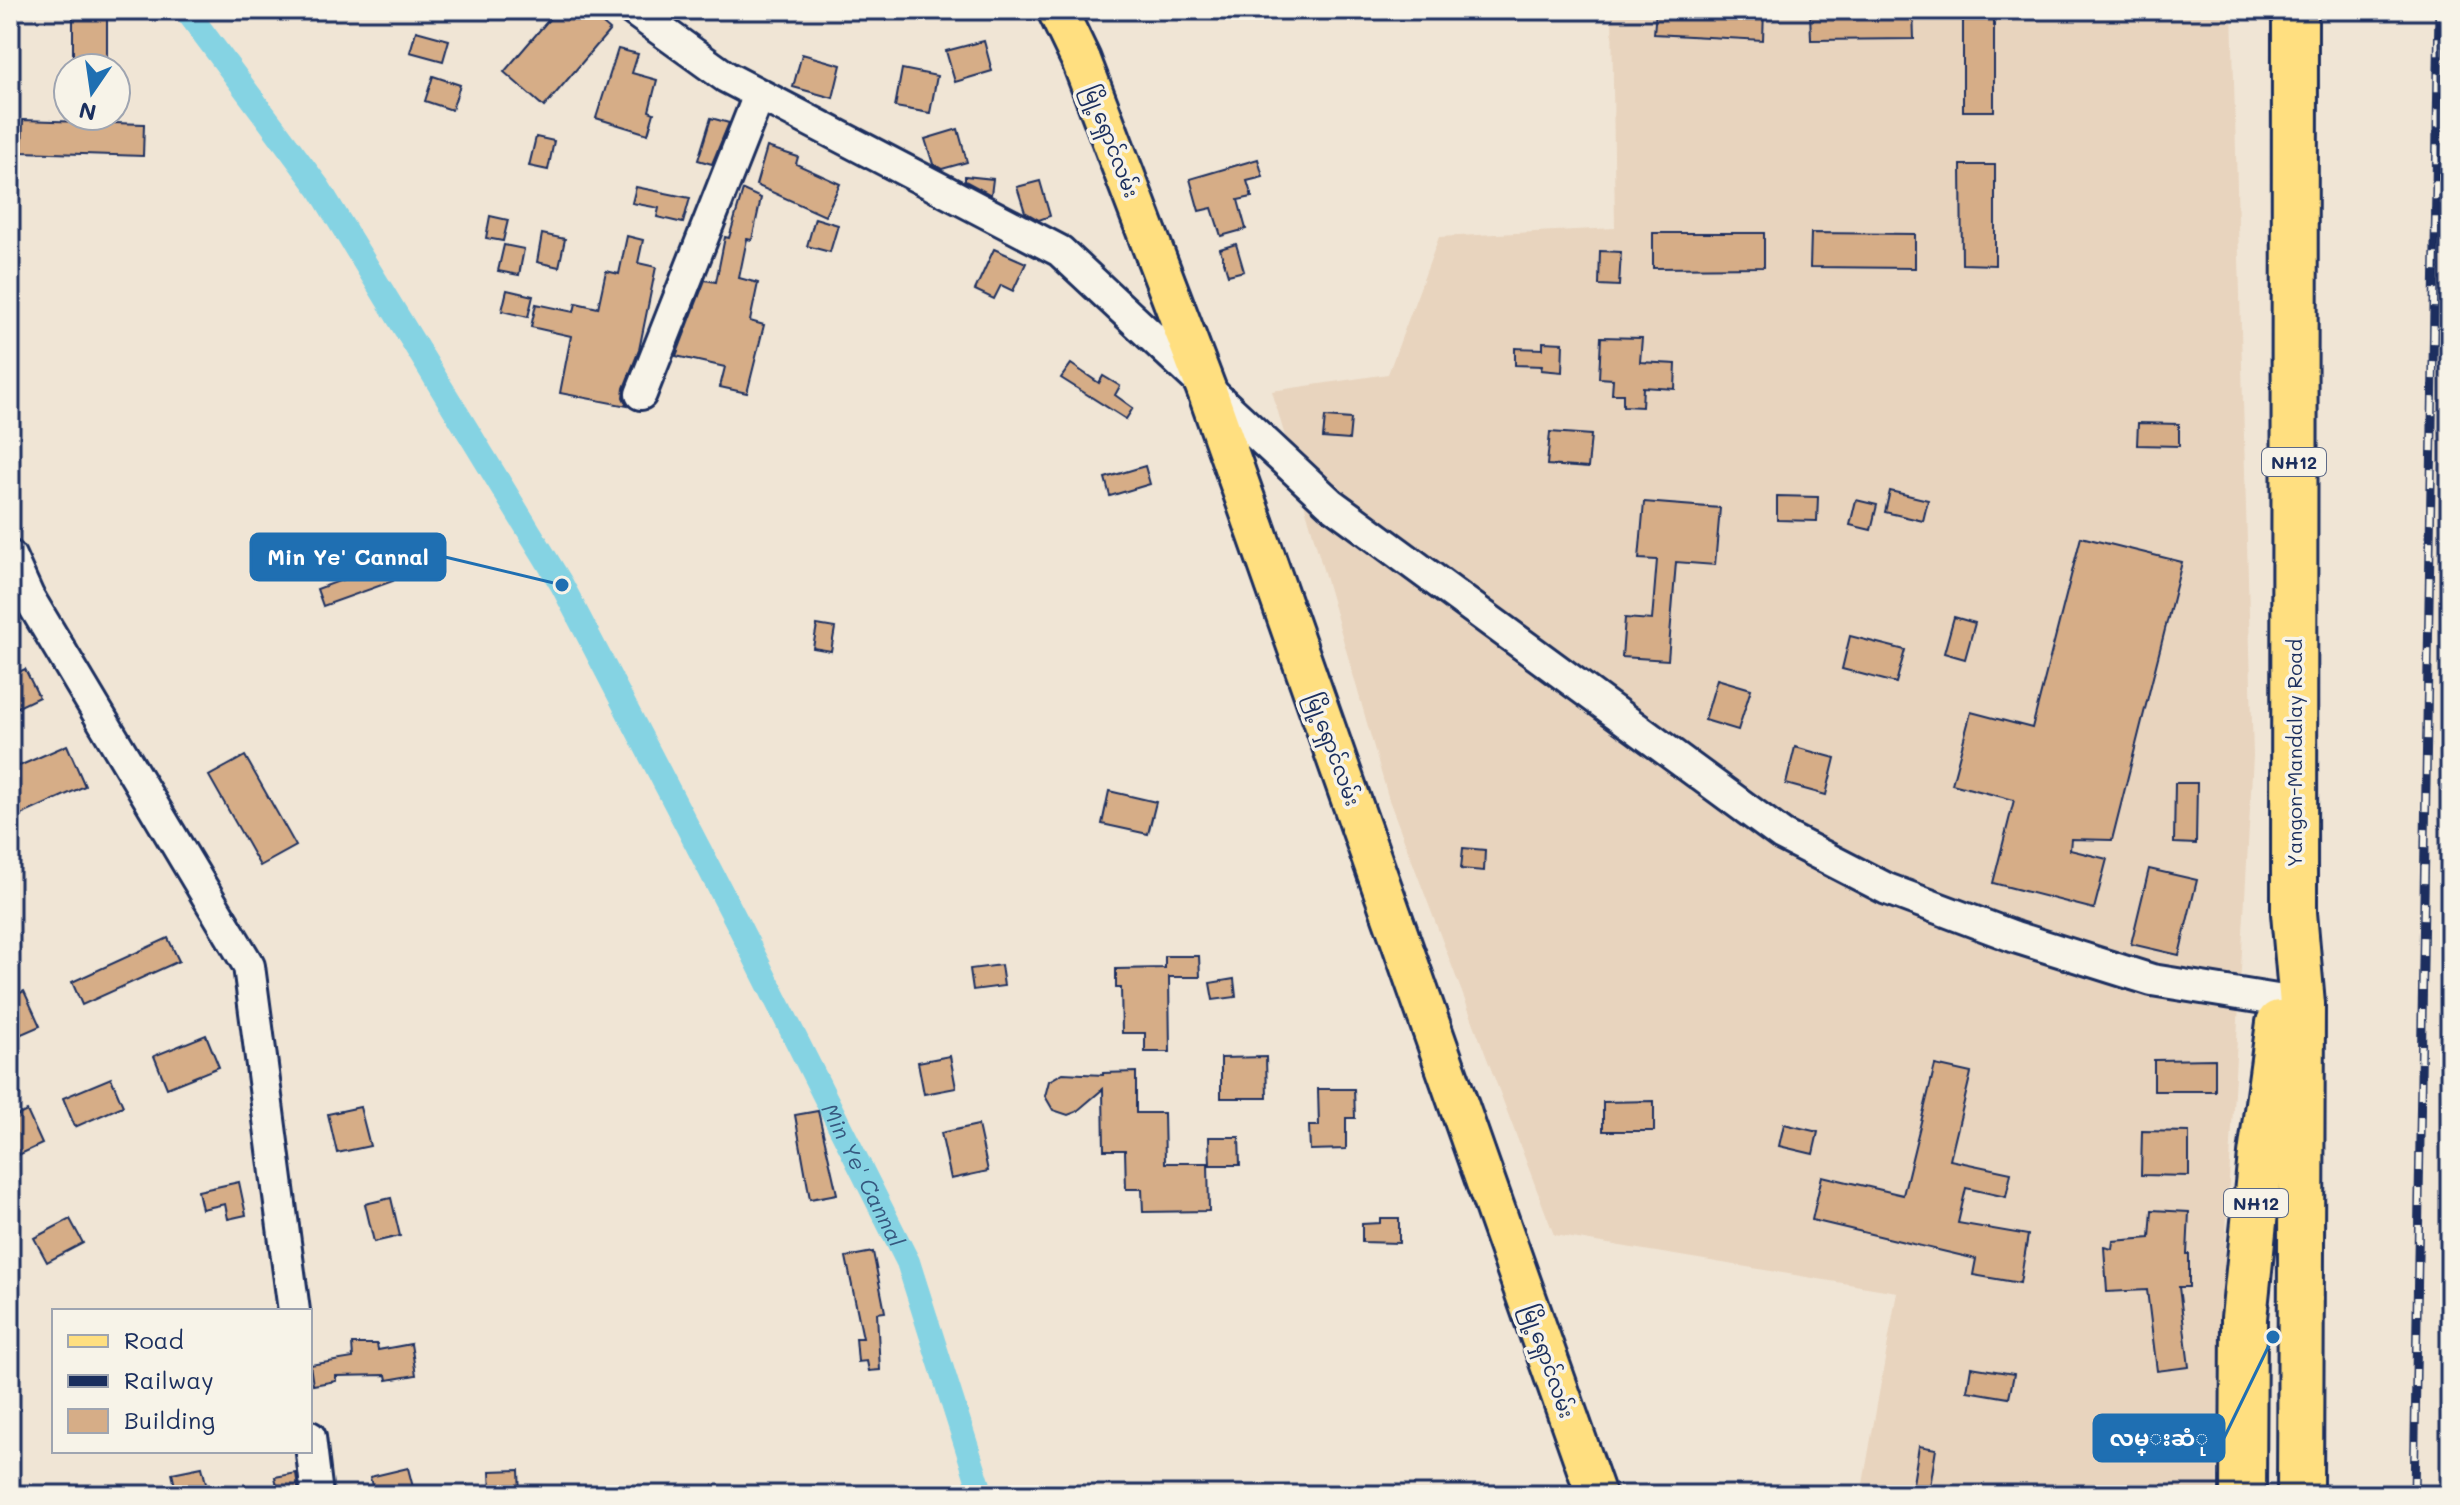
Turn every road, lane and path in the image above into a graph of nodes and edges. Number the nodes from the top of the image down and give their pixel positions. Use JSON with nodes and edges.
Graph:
{"nodes":[{"id":1,"x":633,"y":10,"type":"edge"},
{"id":2,"x":1057,"y":10,"type":"edge"},
{"id":3,"x":2295,"y":10,"type":"edge"},
{"id":4,"x":759,"y":95,"type":"junction"},
{"id":5,"x":1207,"y":391,"type":"junction"},
{"id":6,"x":641,"y":394,"type":"dead end"},
{"id":7,"x":10,"y":556,"type":"edge"},
{"id":8,"x":2292,"y":1002,"type":"junction"},
{"id":9,"x":294,"y":1309,"type":"edge"},
{"id":10,"x":312,"y":1453,"type":"edge"},
{"id":11,"x":317,"y":1495,"type":"edge"},
{"id":12,"x":1596,"y":1495,"type":"edge"},
{"id":13,"x":2243,"y":1495,"type":"edge"},
{"id":14,"x":2300,"y":1495,"type":"edge"}],
"edges":[{"from":1,"to":4,"type":"street"},
{"from":2,"to":5,"type":"main road","name":"မြို့ရှောင်လမ်း"},
{"from":3,"to":8,"type":"highway","name":"Yangon-Mandalay Road","number":"NH12"},
{"from":4,"to":5,"type":"street"},
{"from":4,"to":6,"type":"street"},
{"from":5,"to":8,"type":"street"},
{"from":5,"to":12,"type":"main road","name":"မြို့ရှောင်လမ်း"},
{"from":7,"to":9,"type":"street"},
{"from":8,"to":13,"type":"highway","number":"NH12"},
{"from":8,"to":14,"type":"highway","number":"NH12"},
{"from":10,"to":11,"type":"street"}]}
